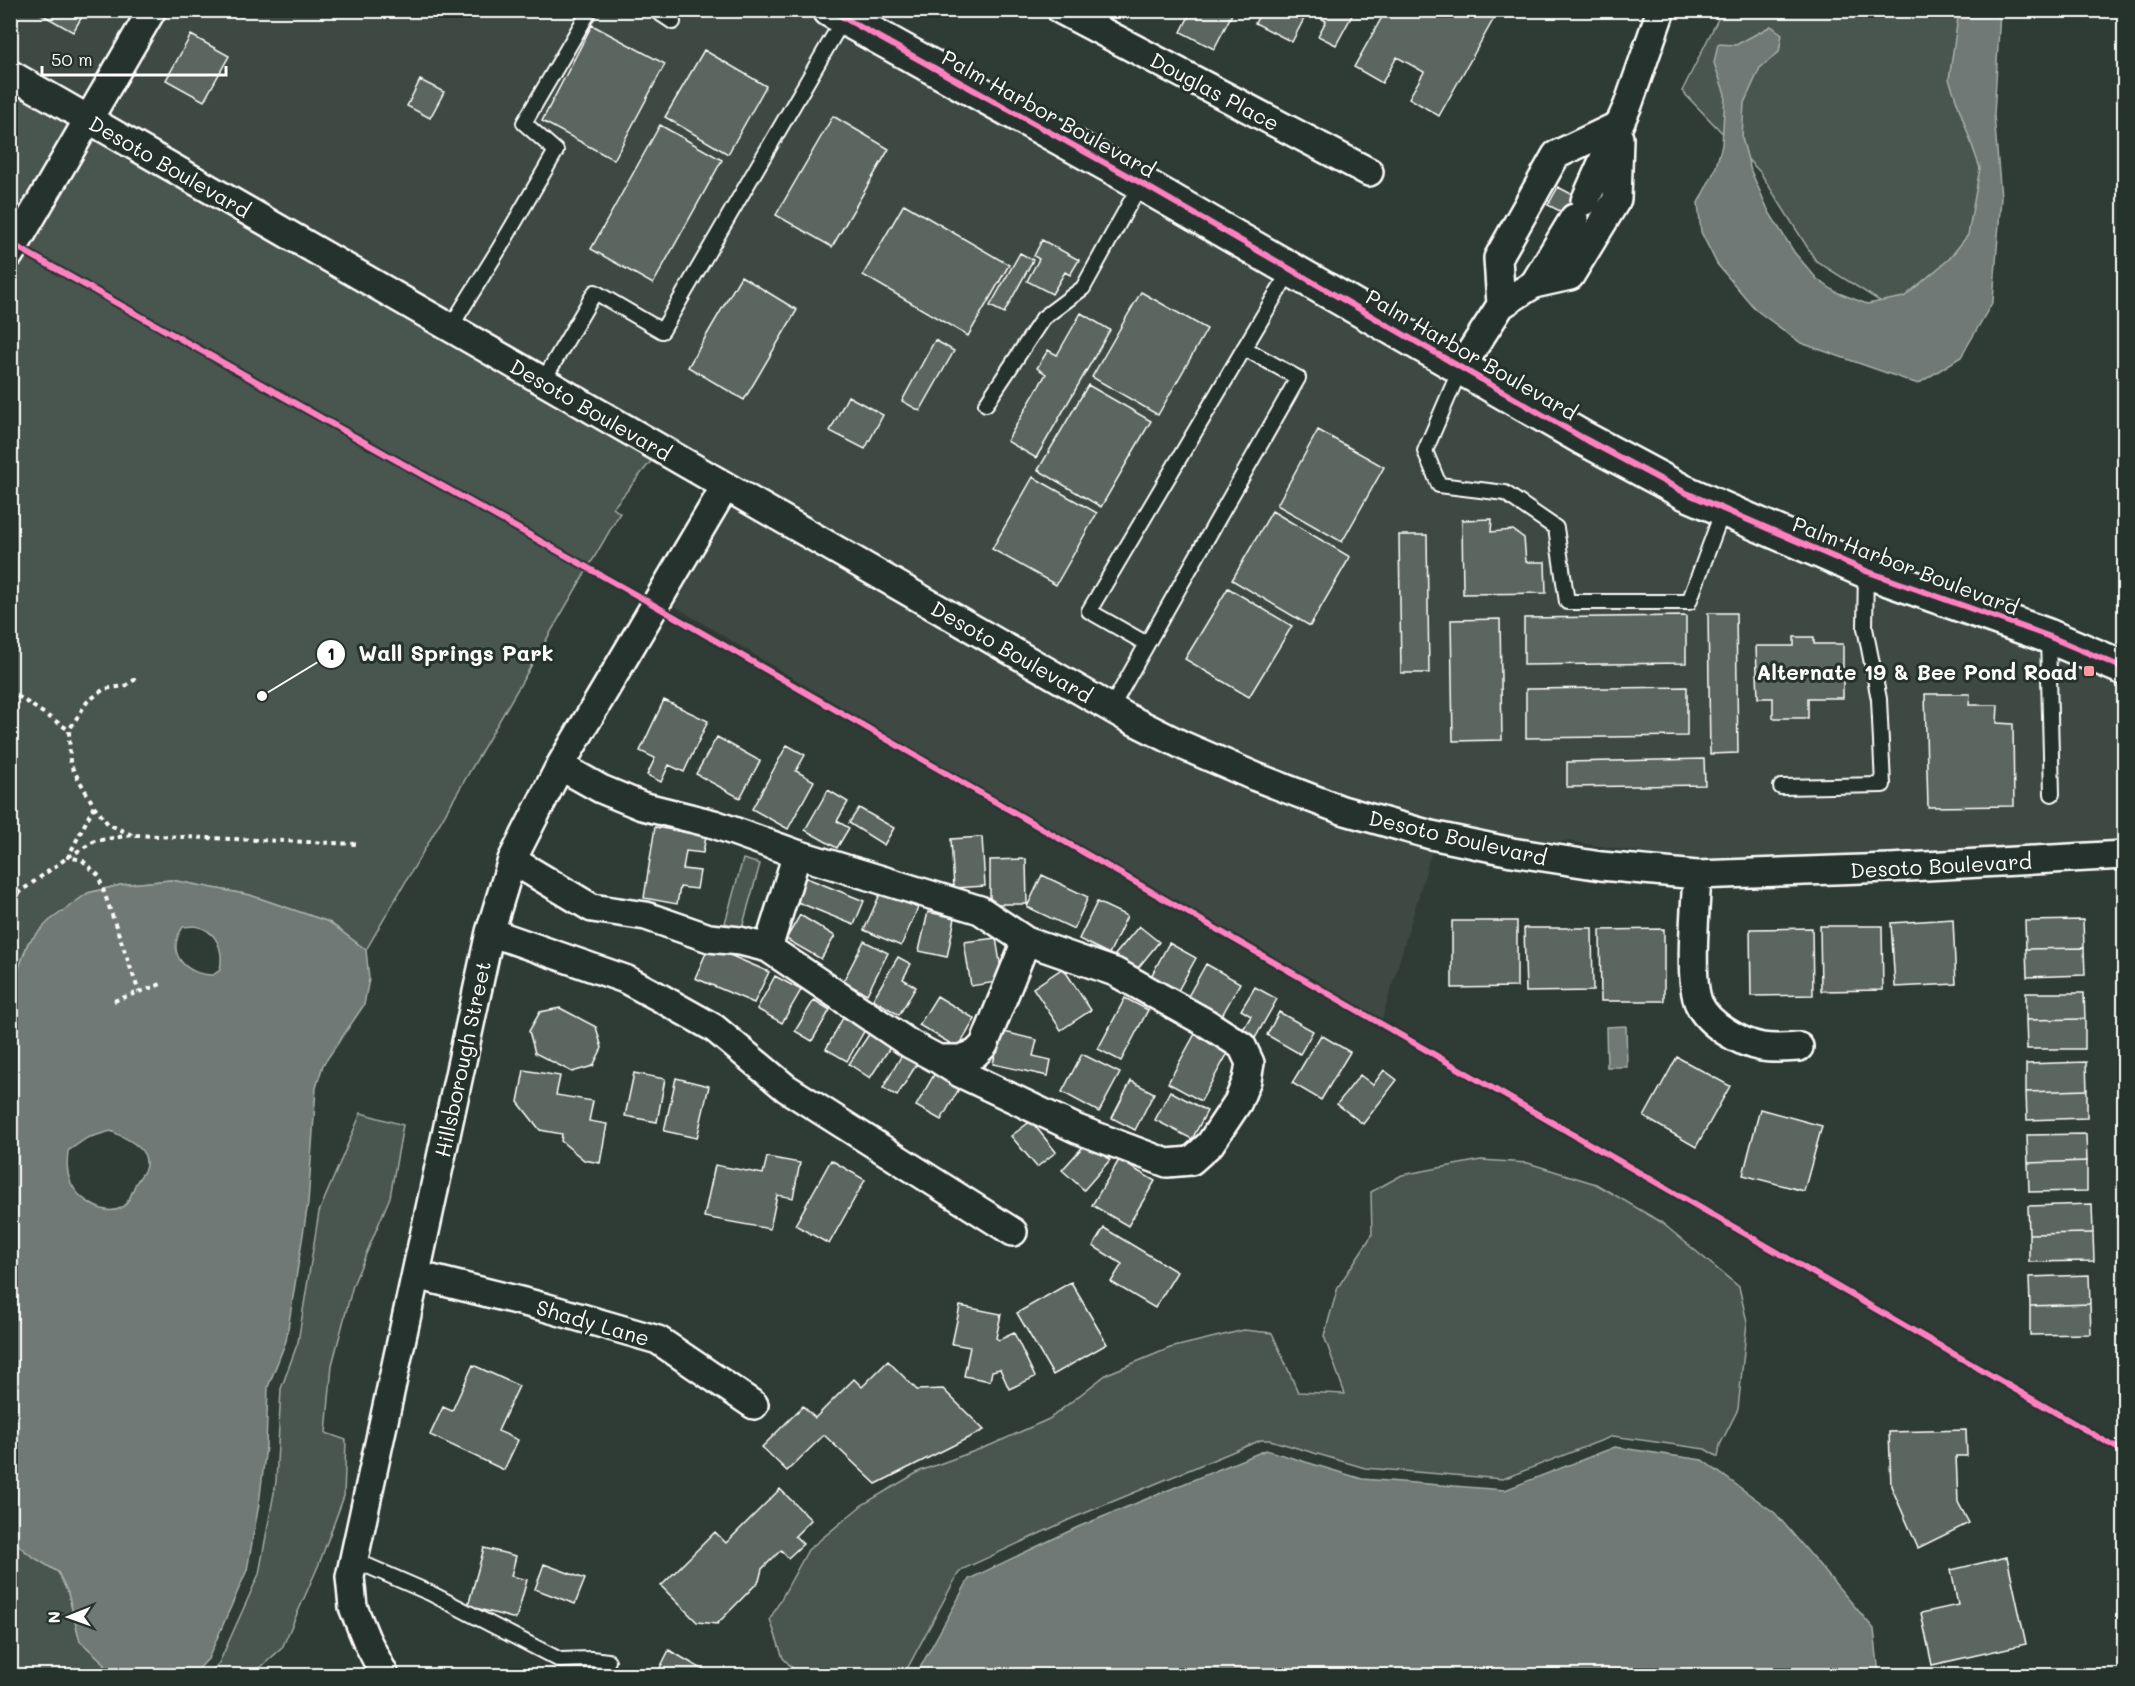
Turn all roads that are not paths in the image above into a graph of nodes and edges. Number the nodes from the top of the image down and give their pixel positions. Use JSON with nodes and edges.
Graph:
{"nodes":[{"id":1,"x":152,"y":10,"type":"edge"},
{"id":2,"x":590,"y":10,"type":"edge"},
{"id":3,"x":655,"y":10,"type":"edge"},
{"id":4,"x":1061,"y":10,"type":"edge"},
{"id":5,"x":1661,"y":10,"type":"edge"},
{"id":6,"x":837,"y":14,"type":"edge"},
{"id":7,"x":673,"y":22,"type":"dead end"},
{"id":8,"x":10,"y":74,"type":"edge"},
{"id":9,"x":90,"y":119,"type":"junction"},
{"id":10,"x":1619,"y":125,"type":"junction"},
{"id":11,"x":1368,"y":172,"type":"dead end"},
{"id":12,"x":1141,"y":183,"type":"junction"},
{"id":13,"x":10,"y":254,"type":"edge"},
{"id":14,"x":1291,"y":269,"type":"junction"},
{"id":15,"x":1534,"y":284,"type":"junction"},
{"id":16,"x":1501,"y":305,"type":"junction"},
{"id":17,"x":450,"y":328,"type":"junction"},
{"id":18,"x":1244,"y":348,"type":"junction"},
{"id":19,"x":1461,"y":367,"type":"junction"},
{"id":20,"x":543,"y":381,"type":"junction"},
{"id":21,"x":986,"y":404,"type":"dead end"},
{"id":22,"x":725,"y":487,"type":"junction"},
{"id":23,"x":1723,"y":510,"type":"junction"},
{"id":24,"x":1866,"y":571,"type":"junction"},
{"id":25,"x":2048,"y":636,"type":"junction"},
{"id":26,"x":1147,"y":644,"type":"junction"},
{"id":27,"x":2124,"y":668,"type":"edge"},
{"id":28,"x":1111,"y":708,"type":"junction"},
{"id":29,"x":560,"y":766,"type":"junction"},
{"id":30,"x":1781,"y":787,"type":"dead end"},
{"id":31,"x":2052,"y":794,"type":"dead end"},
{"id":32,"x":797,"y":854,"type":"junction"},
{"id":33,"x":2124,"y":855,"type":"edge"},
{"id":34,"x":512,"y":860,"type":"junction"},
{"id":35,"x":1697,"y":875,"type":"junction"},
{"id":36,"x":490,"y":932,"type":"junction"},
{"id":37,"x":1026,"y":941,"type":"junction"},
{"id":38,"x":768,"y":948,"type":"junction"},
{"id":39,"x":1799,"y":1047,"type":"dead end"},
{"id":40,"x":938,"y":1059,"type":"junction"},
{"id":41,"x":1013,"y":1232,"type":"dead end"},
{"id":42,"x":416,"y":1275,"type":"junction"},
{"id":43,"x":754,"y":1405,"type":"dead end"},
{"id":44,"x":354,"y":1560,"type":"junction"},
{"id":45,"x":608,"y":1661,"type":"dead end"},
{"id":46,"x":385,"y":1676,"type":"edge"}],
"edges":[{"from":1,"to":9,"type":"street"},
{"from":2,"to":17,"type":"lane"},
{"from":3,"to":7,"type":"lane"},
{"from":4,"to":11,"type":"street","name":"Douglas Place"},
{"from":5,"to":10,"type":"street"},
{"from":6,"to":12,"type":"main road","name":"Palm Harbor Boulevard"},
{"from":6,"to":20,"type":"lane"},
{"from":8,"to":9,"type":"street","name":"Desoto Boulevard"},
{"from":9,"to":13,"type":"street"},
{"from":9,"to":17,"type":"street","name":"Desoto Boulevard"},
{"from":10,"to":15,"type":"street"},
{"from":10,"to":15,"type":"street"},
{"from":10,"to":16,"type":"street"},
{"from":12,"to":14,"type":"main road","name":"Palm Harbor Boulevard"},
{"from":12,"to":21,"type":"lane"},
{"from":14,"to":18,"type":"lane"},
{"from":14,"to":19,"type":"main road","name":"Palm Harbor Boulevard"},
{"from":15,"to":16,"type":"street"},
{"from":16,"to":19,"type":"street"},
{"from":17,"to":20,"type":"street","name":"Desoto Boulevard"},
{"from":18,"to":26,"type":"lane"},
{"from":18,"to":26,"type":"lane"},
{"from":19,"to":23,"type":"main road","name":"Palm Harbor Boulevard"},
{"from":19,"to":23,"type":"lane"},
{"from":20,"to":22,"type":"street","name":"Desoto Boulevard"},
{"from":22,"to":28,"type":"street","name":"Desoto Boulevard"},
{"from":22,"to":29,"type":"street","name":"Hillsborough Street"},
{"from":23,"to":24,"type":"main road","name":"Palm Harbor Boulevard"},
{"from":24,"to":25,"type":"main road","name":"Palm Harbor Boulevard"},
{"from":24,"to":30,"type":"lane"},
{"from":25,"to":27,"type":"main road","name":"Palm Harbor Boulevard"},
{"from":25,"to":31,"type":"lane"},
{"from":26,"to":28,"type":"lane"},
{"from":28,"to":35,"type":"street","name":"Desoto Boulevard"},
{"from":29,"to":32,"type":"street"},
{"from":29,"to":34,"type":"street","name":"Hillsborough Street"},
{"from":32,"to":37,"type":"street"},
{"from":32,"to":38,"type":"street"},
{"from":33,"to":35,"type":"street","name":"Desoto Boulevard"},
{"from":34,"to":36,"type":"street","name":"Hillsborough Street"},
{"from":34,"to":38,"type":"street"},
{"from":35,"to":39,"type":"street"},
{"from":36,"to":41,"type":"street"},
{"from":36,"to":42,"type":"street","name":"Hillsborough Street"},
{"from":37,"to":40,"type":"street"},
{"from":37,"to":40,"type":"street"},
{"from":38,"to":40,"type":"street"},
{"from":42,"to":43,"type":"street","name":"Shady Lane"},
{"from":42,"to":44,"type":"street","name":"Hillsborough Street"},
{"from":44,"to":45,"type":"lane"},
{"from":44,"to":46,"type":"street","name":"Hillsborough Street"}]}
